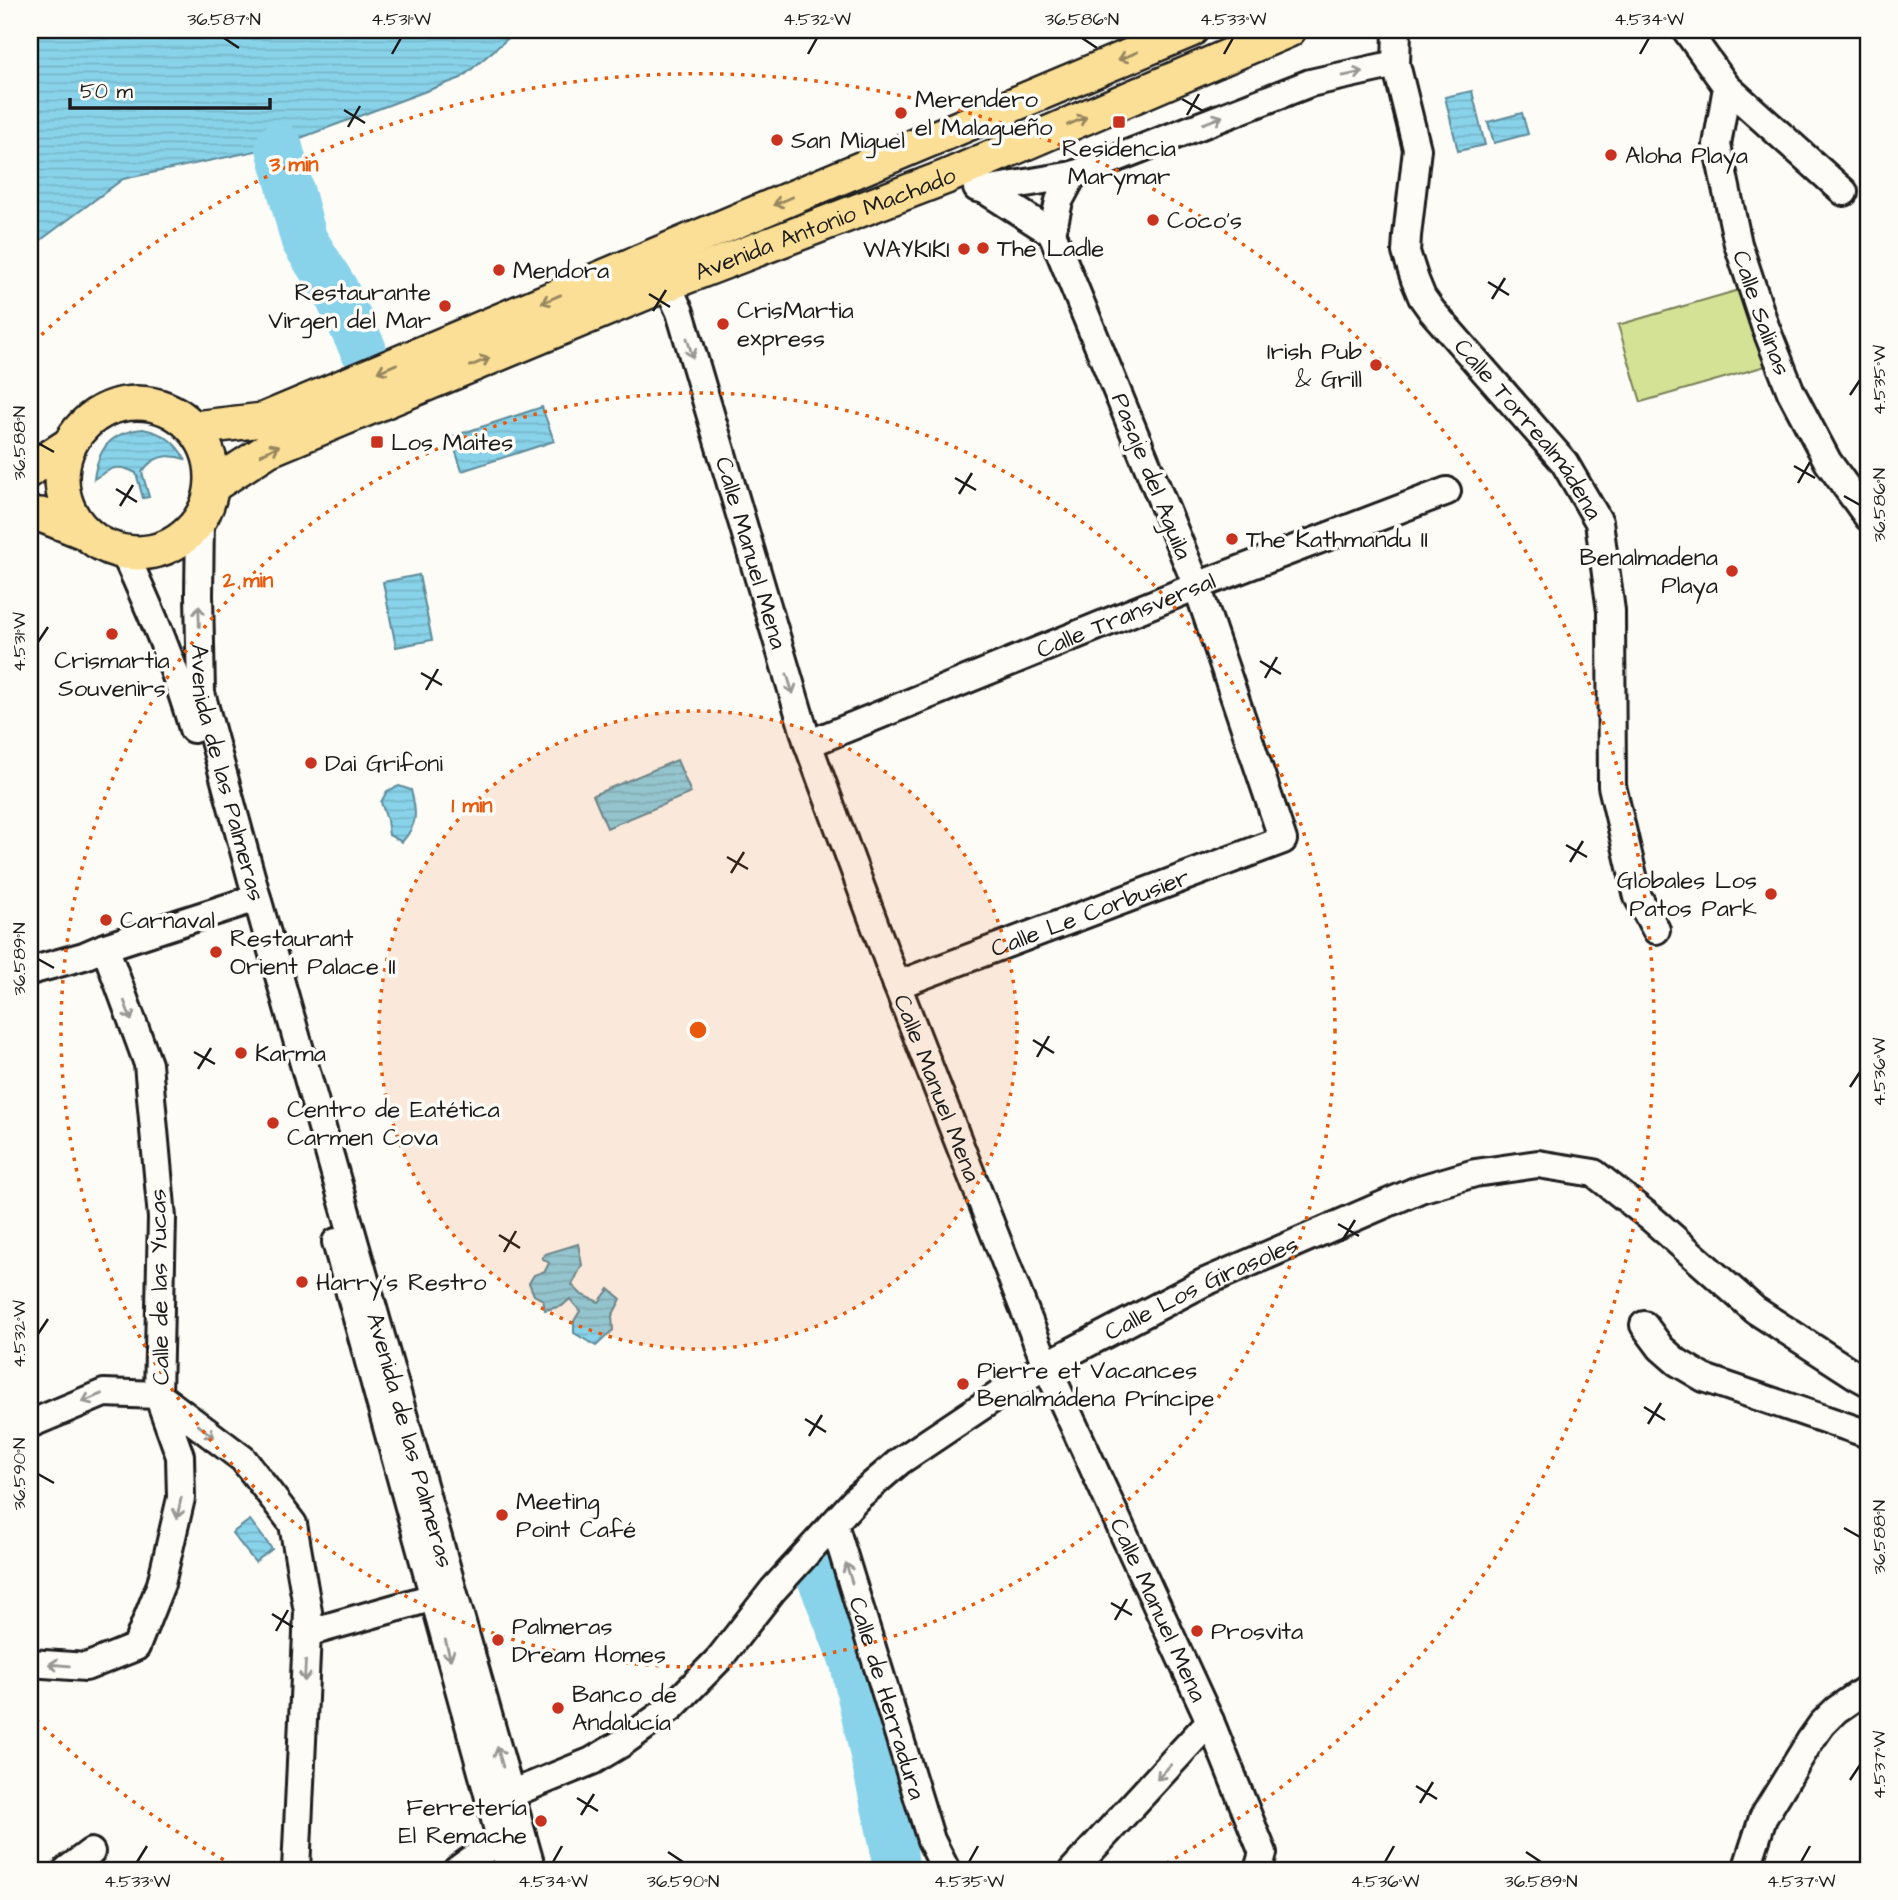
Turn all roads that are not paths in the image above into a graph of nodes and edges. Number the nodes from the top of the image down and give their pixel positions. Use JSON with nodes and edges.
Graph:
{"nodes":[{"id":1,"x":1191,"y":30,"type":"edge"},
{"id":2,"x":1289,"y":30,"type":"edge"},
{"id":3,"x":1398,"y":30,"type":"edge"},
{"id":4,"x":1686,"y":30,"type":"edge"},
{"id":5,"x":1396,"y":64,"type":"junction"},
{"id":6,"x":1727,"y":87,"type":"junction"},
{"id":7,"x":1073,"y":175,"type":"junction"},
{"id":8,"x":946,"y":177,"type":"junction"},
{"id":9,"x":985,"y":190,"type":"junction"},
{"id":10,"x":1844,"y":192,"type":"dead end"},
{"id":11,"x":1052,"y":233,"type":"junction"},
{"id":12,"x":667,"y":284,"type":"junction"},
{"id":13,"x":194,"y":428,"type":"junction"},
{"id":14,"x":70,"y":444,"type":"junction"},
{"id":15,"x":30,"y":470,"type":"edge"},
{"id":16,"x":212,"y":486,"type":"junction"},
{"id":17,"x":1447,"y":491,"type":"dead end"},
{"id":18,"x":30,"y":516,"type":"edge"},
{"id":19,"x":1868,"y":517,"type":"edge"},
{"id":20,"x":200,"y":519,"type":"junction"},
{"id":21,"x":86,"y":533,"type":"junction"},
{"id":22,"x":124,"y":552,"type":"junction"},
{"id":23,"x":1197,"y":586,"type":"junction"},
{"id":24,"x":808,"y":744,"type":"junction"},
{"id":25,"x":1283,"y":840,"type":"joint"},
{"id":26,"x":249,"y":900,"type":"junction"},
{"id":27,"x":1656,"y":930,"type":"dead end"},
{"id":28,"x":94,"y":951,"type":"junction"},
{"id":29,"x":30,"y":971,"type":"edge"},
{"id":30,"x":897,"y":985,"type":"junction"},
{"id":31,"x":1644,"y":1325,"type":"dead end"},
{"id":32,"x":1046,"y":1366,"type":"junction"},
{"id":33,"x":1868,"y":1382,"type":"edge"},
{"id":34,"x":158,"y":1395,"type":"junction"},
{"id":35,"x":30,"y":1424,"type":"edge"},
{"id":36,"x":1868,"y":1434,"type":"edge"},
{"id":37,"x":834,"y":1524,"type":"junction"},
{"id":38,"x":434,"y":1597,"type":"junction"},
{"id":39,"x":307,"y":1633,"type":"junction"},
{"id":40,"x":30,"y":1662,"type":"edge"},
{"id":41,"x":1868,"y":1688,"type":"edge"},
{"id":42,"x":1210,"y":1721,"type":"junction"},
{"id":43,"x":500,"y":1797,"type":"junction"},
{"id":44,"x":500,"y":1839,"type":"junction"},
{"id":45,"x":91,"y":1852,"type":"dead end"},
{"id":46,"x":1261,"y":1862,"type":"edge"},
{"id":47,"x":67,"y":1870,"type":"edge"},
{"id":48,"x":296,"y":1870,"type":"edge"},
{"id":49,"x":457,"y":1870,"type":"edge"},
{"id":50,"x":509,"y":1870,"type":"edge"},
{"id":51,"x":533,"y":1870,"type":"edge"},
{"id":52,"x":946,"y":1870,"type":"edge"},
{"id":53,"x":1073,"y":1870,"type":"edge"},
{"id":54,"x":1746,"y":1870,"type":"edge"}],
"edges":[{"from":1,"to":13,"type":"main road","name":"Avenida Antonio Machado","one_way":true},
{"from":8,"to":2,"type":"main road","name":"Avenida Antonio Machado","one_way":true},
{"from":3,"to":5,"type":"street","name":"Calle Torrealmádena"},
{"from":4,"to":6,"type":"street"},
{"from":7,"to":5,"type":"street","one_way":true},
{"from":5,"to":27,"type":"street","name":"Calle Torrealmádena"},
{"from":6,"to":10,"type":"street"},
{"from":6,"to":19,"type":"street","name":"Calle Salinas"},
{"from":7,"to":9,"type":"street"},
{"from":7,"to":11,"type":"street"},
{"from":8,"to":9,"type":"street"},
{"from":8,"to":12,"type":"main road","name":"Avenida Antonio Machado"},
{"from":9,"to":11,"type":"street"},
{"from":11,"to":23,"type":"street","name":"Pasaje del Aguila"},
{"from":16,"to":12,"type":"main road","name":"Avenida Antonio Machado","one_way":true},
{"from":12,"to":24,"type":"street","name":"Calle Manuel Mena","one_way":true},
{"from":13,"to":14,"type":"main road"},
{"from":13,"to":16,"type":"main road"},
{"from":14,"to":15,"type":"main road"},
{"from":14,"to":21,"type":"main road"},
{"from":16,"to":20,"type":"main road"},
{"from":17,"to":23,"type":"street","name":"Calle Transversal"},
{"from":18,"to":21,"type":"main road"},
{"from":20,"to":22,"type":"main road"},
{"from":26,"to":20,"type":"street","name":"Avenida de las Palmeras","one_way":true},
{"from":21,"to":22,"type":"main road"},
{"from":22,"to":26,"type":"street","name":"Avenida de las Palmeras"},
{"from":23,"to":24,"type":"street","name":"Calle Transversal"},
{"from":23,"to":25,"type":"street","name":"Pasaje del Aguila"},
{"from":24,"to":30,"type":"street","name":"Calle Manuel Mena"},
{"from":25,"to":30,"type":"street","name":"Calle Le Corbusier"},
{"from":26,"to":28,"type":"street"},
{"from":26,"to":38,"type":"street","name":"Avenida de las Palmeras"},
{"from":43,"to":26,"type":"street","name":"Avenida de las Palmeras","one_way":true},
{"from":28,"to":29,"type":"street"},
{"from":28,"to":34,"type":"street","name":"Calle de las Yucas","one_way":true},
{"from":30,"to":32,"type":"street","name":"Calle Manuel Mena"},
{"from":31,"to":36,"type":"street"},
{"from":32,"to":33,"type":"street","name":"Calle Los Girasoles"},
{"from":32,"to":37,"type":"street","name":"Calle Los Girasoles"},
{"from":32,"to":42,"type":"street","name":"Calle Manuel Mena"},
{"from":34,"to":35,"type":"street","one_way":true},
{"from":34,"to":39,"type":"street","name":"Calle de las Yucas","one_way":true},
{"from":34,"to":40,"type":"street","one_way":true},
{"from":37,"to":43,"type":"street","name":"Calle Los Girasoles"},
{"from":52,"to":37,"type":"street","name":"Calle de Herradura","one_way":true},
{"from":38,"to":39,"type":"street"},
{"from":38,"to":43,"type":"street","name":"Avenida de las Palmeras","one_way":true},
{"from":39,"to":48,"type":"street","name":"Calle de las Yucas","one_way":true},
{"from":41,"to":54,"type":"street"},
{"from":42,"to":46,"type":"street","name":"Calle Manuel Mena"},
{"from":42,"to":53,"type":"street","one_way":true},
{"from":43,"to":44,"type":"street","name":"Avenida de las Palmeras"},
{"from":43,"to":51,"type":"street","name":"Avenida de las Palmeras"},
{"from":44,"to":49,"type":"street"},
{"from":44,"to":50,"type":"street","name":"Avenida de las Palmeras"},
{"from":45,"to":47,"type":"street"}]}
